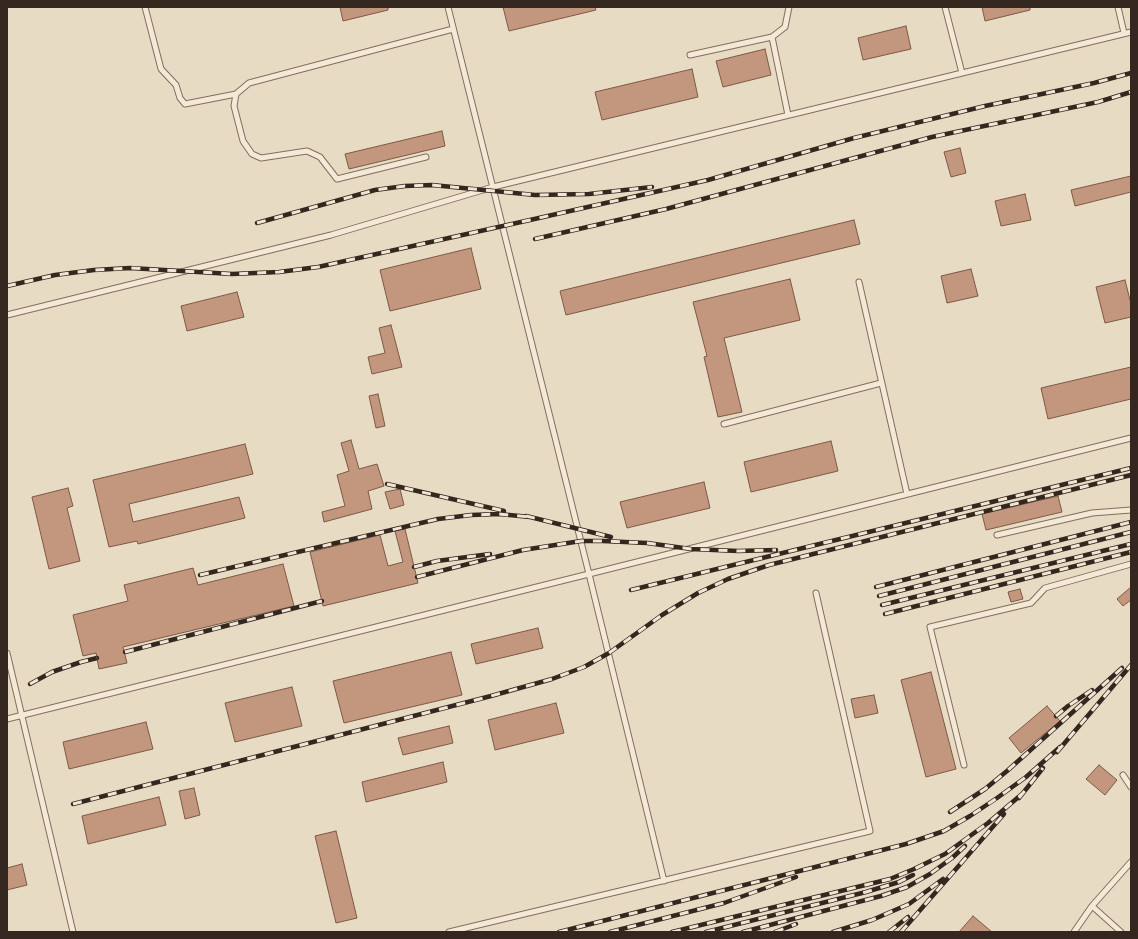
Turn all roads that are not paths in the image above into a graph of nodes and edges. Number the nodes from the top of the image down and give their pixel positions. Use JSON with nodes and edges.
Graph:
{"nodes":[{"id":1,"x":145,"y":7,"type":"edge"},
{"id":2,"x":448,"y":7,"type":"edge"},
{"id":3,"x":789,"y":7,"type":"edge"},
{"id":4,"x":945,"y":7,"type":"edge"},
{"id":5,"x":1118,"y":7,"type":"edge"},
{"id":6,"x":453,"y":28,"type":"junction"},
{"id":7,"x":1131,"y":32,"type":"edge"},
{"id":8,"x":1124,"y":34,"type":"junction"},
{"id":9,"x":772,"y":37,"type":"junction"},
{"id":10,"x":690,"y":55,"type":"dead end"},
{"id":11,"x":962,"y":73,"type":"junction"},
{"id":12,"x":236,"y":94,"type":"junction"},
{"id":13,"x":788,"y":115,"type":"junction"},
{"id":14,"x":426,"y":157,"type":"dead end"},
{"id":15,"x":493,"y":187,"type":"junction"},
{"id":16,"x":859,"y":282,"type":"dead end"},
{"id":17,"x":7,"y":315,"type":"edge"},
{"id":18,"x":881,"y":383,"type":"junction"},
{"id":19,"x":724,"y":424,"type":"dead end"},
{"id":20,"x":1131,"y":438,"type":"edge"},
{"id":21,"x":907,"y":494,"type":"junction"},
{"id":22,"x":1131,"y":510,"type":"edge"},
{"id":23,"x":998,"y":535,"type":"dead end"},
{"id":24,"x":1131,"y":564,"type":"edge"},
{"id":25,"x":589,"y":574,"type":"junction"},
{"id":26,"x":816,"y":593,"type":"dead end"},
{"id":27,"x":7,"y":653,"type":"edge"},
{"id":28,"x":22,"y":715,"type":"junction"},
{"id":29,"x":7,"y":719,"type":"edge"},
{"id":30,"x":964,"y":765,"type":"dead end"},
{"id":31,"x":1123,"y":775,"type":"dead end"},
{"id":32,"x":1131,"y":787,"type":"edge"},
{"id":33,"x":1131,"y":862,"type":"edge"},
{"id":34,"x":664,"y":881,"type":"junction"},
{"id":35,"x":1092,"y":906,"type":"junction"},
{"id":36,"x":73,"y":932,"type":"edge"},
{"id":37,"x":449,"y":932,"type":"edge"},
{"id":38,"x":1074,"y":932,"type":"edge"},
{"id":39,"x":1121,"y":932,"type":"edge"}],
"edges":[{"from":1,"to":12,"type":"lane"},
{"from":2,"to":6,"type":"lane"},
{"from":3,"to":9,"type":"lane"},
{"from":4,"to":11,"type":"lane"},
{"from":5,"to":8,"type":"lane"},
{"from":6,"to":12,"type":"lane"},
{"from":6,"to":15,"type":"lane"},
{"from":7,"to":8,"type":"lane"},
{"from":8,"to":11,"type":"lane"},
{"from":9,"to":10,"type":"lane"},
{"from":9,"to":13,"type":"lane"},
{"from":11,"to":13,"type":"lane"},
{"from":12,"to":14,"type":"lane"},
{"from":13,"to":15,"type":"lane"},
{"from":15,"to":17,"type":"lane"},
{"from":15,"to":25,"type":"lane"},
{"from":16,"to":18,"type":"lane"},
{"from":18,"to":19,"type":"lane"},
{"from":18,"to":21,"type":"lane"},
{"from":20,"to":21,"type":"lane"},
{"from":21,"to":25,"type":"lane"},
{"from":22,"to":23,"type":"lane"},
{"from":24,"to":30,"type":"lane"},
{"from":25,"to":28,"type":"lane"},
{"from":25,"to":34,"type":"lane"},
{"from":26,"to":34,"type":"lane"},
{"from":27,"to":28,"type":"lane"},
{"from":28,"to":29,"type":"lane"},
{"from":28,"to":36,"type":"lane"},
{"from":31,"to":32,"type":"lane"},
{"from":33,"to":35,"type":"lane"},
{"from":34,"to":37,"type":"lane"},
{"from":35,"to":38,"type":"lane"},
{"from":35,"to":39,"type":"lane"}]}
